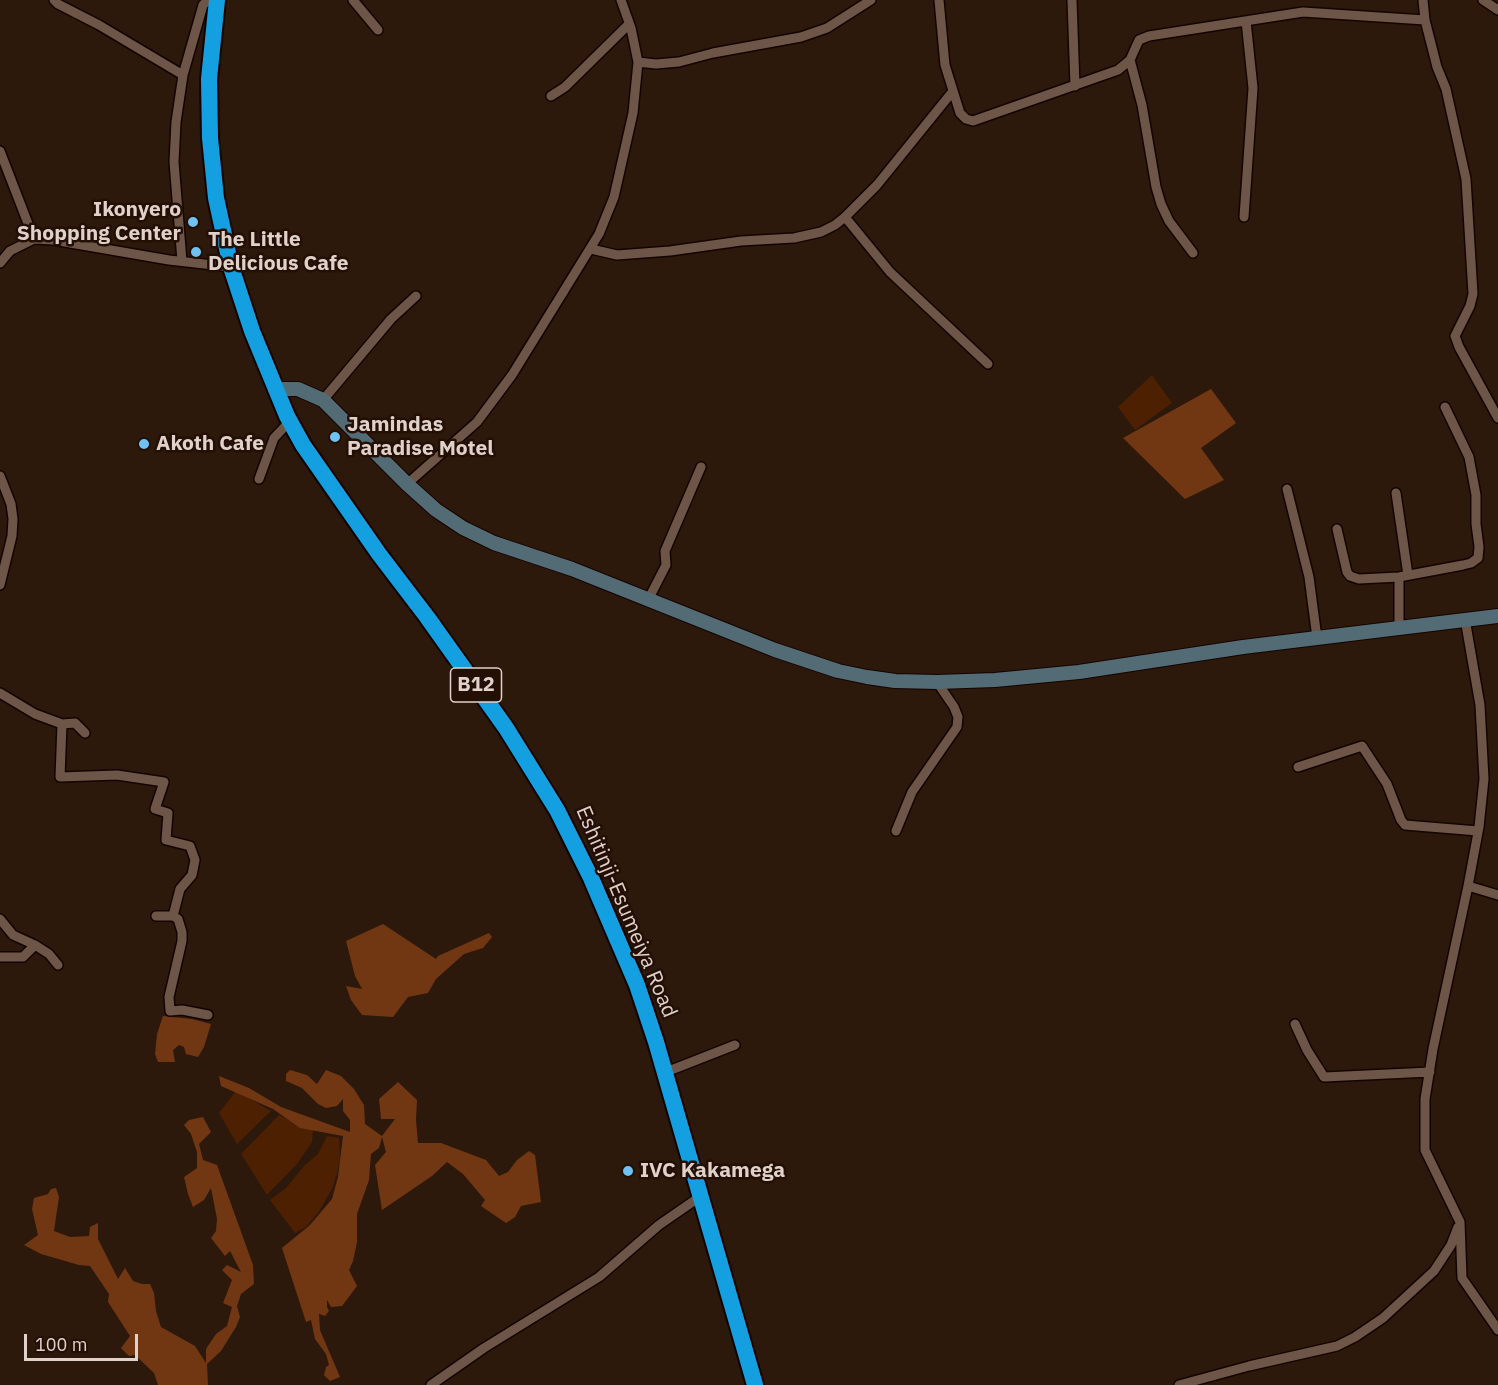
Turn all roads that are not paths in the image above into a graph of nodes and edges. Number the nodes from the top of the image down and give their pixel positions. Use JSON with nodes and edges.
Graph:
{"nodes":[{"id":1,"x":54,"y":0,"type":"edge"},
{"id":2,"x":208,"y":0,"type":"edge"},
{"id":3,"x":217,"y":0,"type":"edge"},
{"id":4,"x":354,"y":0,"type":"edge"},
{"id":5,"x":621,"y":0,"type":"edge"},
{"id":6,"x":871,"y":0,"type":"edge"},
{"id":7,"x":939,"y":0,"type":"edge"},
{"id":8,"x":1072,"y":0,"type":"edge"},
{"id":9,"x":1423,"y":0,"type":"edge"},
{"id":10,"x":1484,"y":0,"type":"edge"},
{"id":11,"x":1498,"y":10,"type":"edge"},
{"id":12,"x":1425,"y":20,"type":"junction"},
{"id":13,"x":1246,"y":21,"type":"junction"},
{"id":14,"x":629,"y":24,"type":"junction"},
{"id":15,"x":378,"y":30,"type":"dead end"},
{"id":16,"x":1130,"y":60,"type":"junction"},
{"id":17,"x":638,"y":62,"type":"junction"},
{"id":18,"x":183,"y":75,"type":"junction"},
{"id":19,"x":1075,"y":86,"type":"junction"},
{"id":20,"x":954,"y":91,"type":"junction"},
{"id":21,"x":552,"y":96,"type":"dead end"},
{"id":22,"x":0,"y":151,"type":"edge"},
{"id":23,"x":845,"y":217,"type":"junction"},
{"id":24,"x":1244,"y":217,"type":"dead end"},
{"id":25,"x":34,"y":239,"type":"junction"},
{"id":26,"x":591,"y":249,"type":"junction"},
{"id":27,"x":1193,"y":253,"type":"dead end"},
{"id":28,"x":182,"y":261,"type":"junction"},
{"id":29,"x":0,"y":263,"type":"edge"},
{"id":30,"x":231,"y":267,"type":"junction"},
{"id":31,"x":416,"y":296,"type":"dead end"},
{"id":32,"x":988,"y":364,"type":"dead end"},
{"id":33,"x":275,"y":389,"type":"junction"},
{"id":34,"x":323,"y":400,"type":"junction"},
{"id":35,"x":1445,"y":407,"type":"dead end"},
{"id":36,"x":1498,"y":418,"type":"edge"},
{"id":37,"x":290,"y":421,"type":"junction"},
{"id":38,"x":701,"y":467,"type":"dead end"},
{"id":39,"x":0,"y":476,"type":"edge"},
{"id":40,"x":259,"y":479,"type":"dead end"},
{"id":41,"x":407,"y":484,"type":"junction"},
{"id":42,"x":1287,"y":489,"type":"dead end"},
{"id":43,"x":1396,"y":493,"type":"dead end"},
{"id":44,"x":1337,"y":529,"type":"dead end"},
{"id":45,"x":1403,"y":576,"type":"junction"},
{"id":46,"x":0,"y":585,"type":"edge"},
{"id":47,"x":648,"y":600,"type":"junction"},
{"id":48,"x":1498,"y":616,"type":"edge"},
{"id":49,"x":1465,"y":618,"type":"junction"},
{"id":50,"x":1399,"y":628,"type":"junction"},
{"id":51,"x":1317,"y":638,"type":"junction"},
{"id":52,"x":937,"y":682,"type":"junction"},
{"id":53,"x":0,"y":693,"type":"edge"},
{"id":54,"x":62,"y":724,"type":"junction"},
{"id":55,"x":85,"y":733,"type":"dead end"},
{"id":56,"x":1298,"y":767,"type":"dead end"},
{"id":57,"x":896,"y":831,"type":"dead end"},
{"id":58,"x":1478,"y":831,"type":"junction"},
{"id":59,"x":1468,"y":886,"type":"junction"},
{"id":60,"x":1498,"y":895,"type":"edge"},
{"id":61,"x":156,"y":916,"type":"dead end"},
{"id":62,"x":173,"y":916,"type":"junction"},
{"id":63,"x":0,"y":919,"type":"edge"},
{"id":64,"x":35,"y":945,"type":"junction"},
{"id":65,"x":0,"y":957,"type":"edge"},
{"id":66,"x":58,"y":965,"type":"dead end"},
{"id":67,"x":208,"y":1015,"type":"dead end"},
{"id":68,"x":1295,"y":1024,"type":"dead end"},
{"id":69,"x":735,"y":1045,"type":"dead end"},
{"id":70,"x":666,"y":1072,"type":"junction"},
{"id":71,"x":1430,"y":1072,"type":"junction"},
{"id":72,"x":701,"y":1196,"type":"junction"},
{"id":73,"x":1460,"y":1222,"type":"junction"},
{"id":74,"x":1498,"y":1330,"type":"edge"},
{"id":75,"x":431,"y":1385,"type":"edge"},
{"id":76,"x":755,"y":1385,"type":"edge"},
{"id":77,"x":1179,"y":1385,"type":"edge"}],
"edges":[{"from":1,"to":18,"type":"street"},
{"from":2,"to":18,"type":"street"},
{"from":3,"to":30,"type":"highway","name":"Eshitinji-Esumeiya Road","number":"B12"},
{"from":4,"to":15,"type":"street"},
{"from":5,"to":14,"type":"street"},
{"from":6,"to":17,"type":"street"},
{"from":7,"to":20,"type":"street"},
{"from":8,"to":19,"type":"street"},
{"from":9,"to":12,"type":"street"},
{"from":10,"to":11,"type":"street"},
{"from":12,"to":13,"type":"street"},
{"from":12,"to":36,"type":"street"},
{"from":13,"to":16,"type":"street"},
{"from":13,"to":24,"type":"street"},
{"from":14,"to":17,"type":"street"},
{"from":14,"to":21,"type":"street"},
{"from":16,"to":19,"type":"street"},
{"from":16,"to":27,"type":"street"},
{"from":17,"to":26,"type":"street"},
{"from":18,"to":28,"type":"street"},
{"from":19,"to":20,"type":"street"},
{"from":20,"to":23,"type":"street"},
{"from":22,"to":25,"type":"street"},
{"from":23,"to":26,"type":"street"},
{"from":23,"to":32,"type":"street"},
{"from":25,"to":28,"type":"street"},
{"from":25,"to":29,"type":"street"},
{"from":26,"to":41,"type":"street"},
{"from":28,"to":30,"type":"street"},
{"from":30,"to":33,"type":"highway","name":"Eshitinji-Esumeiya Road","number":"B12"},
{"from":31,"to":34,"type":"street"},
{"from":33,"to":34,"type":"street"},
{"from":33,"to":37,"type":"highway","name":"Eshitinji-Esumeiya Road","number":"B12"},
{"from":34,"to":41,"type":"street"},
{"from":35,"to":45,"type":"street"},
{"from":37,"to":40,"type":"street"},
{"from":37,"to":70,"type":"highway","name":"Eshitinji-Esumeiya Road","number":"B12"},
{"from":38,"to":47,"type":"street"},
{"from":39,"to":46,"type":"street"},
{"from":41,"to":47,"type":"street"},
{"from":42,"to":51,"type":"street"},
{"from":43,"to":45,"type":"street"},
{"from":44,"to":45,"type":"street"},
{"from":45,"to":50,"type":"street"},
{"from":47,"to":52,"type":"street"},
{"from":48,"to":49,"type":"street"},
{"from":49,"to":50,"type":"street"},
{"from":49,"to":58,"type":"street"},
{"from":50,"to":51,"type":"street"},
{"from":51,"to":52,"type":"street"},
{"from":52,"to":57,"type":"street"},
{"from":53,"to":54,"type":"street"},
{"from":54,"to":55,"type":"street"},
{"from":54,"to":62,"type":"street"},
{"from":56,"to":58,"type":"street"},
{"from":58,"to":59,"type":"street"},
{"from":59,"to":60,"type":"street"},
{"from":59,"to":71,"type":"street"},
{"from":61,"to":62,"type":"street"},
{"from":62,"to":67,"type":"street"},
{"from":63,"to":64,"type":"street"},
{"from":64,"to":65,"type":"street"},
{"from":64,"to":66,"type":"street"},
{"from":68,"to":71,"type":"street"},
{"from":69,"to":70,"type":"street"},
{"from":70,"to":72,"type":"highway","name":"Eshitinji-Esumeiya Road","number":"B12"},
{"from":71,"to":73,"type":"street"},
{"from":72,"to":75,"type":"street"},
{"from":72,"to":76,"type":"highway","name":"Eshitinji-Esumeiya Road","number":"B12"},
{"from":73,"to":74,"type":"street"},
{"from":73,"to":77,"type":"street"}]}
